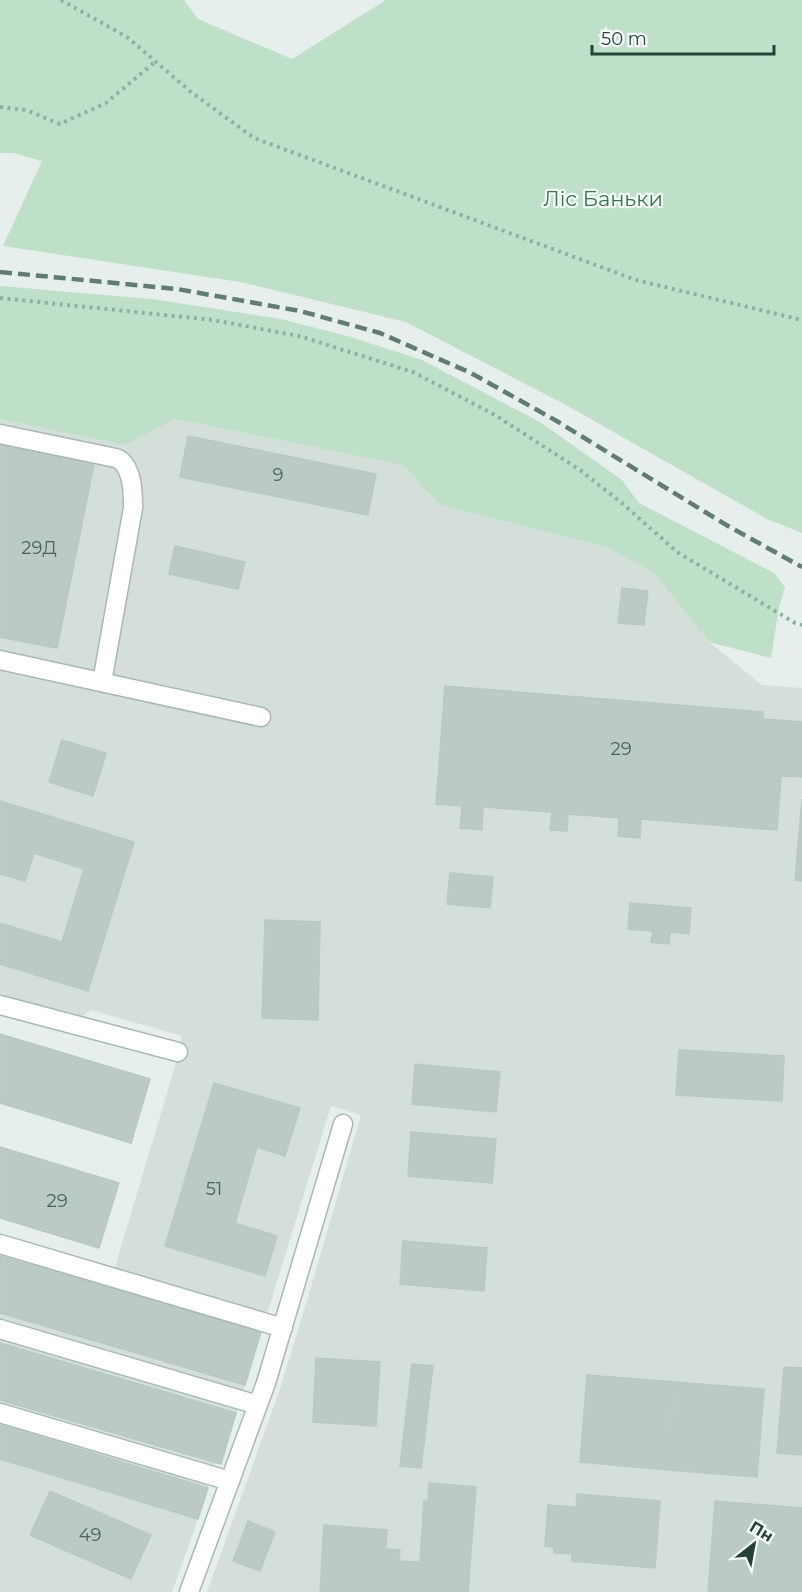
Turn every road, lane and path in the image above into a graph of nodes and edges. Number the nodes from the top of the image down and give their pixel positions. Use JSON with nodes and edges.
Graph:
{"nodes":[{"id":1,"x":61,"y":0,"type":"edge"},
{"id":2,"x":156,"y":61,"type":"junction"},
{"id":3,"x":0,"y":106,"type":"edge"},
{"id":4,"x":0,"y":298,"type":"edge"},
{"id":5,"x":802,"y":320,"type":"edge"},
{"id":6,"x":0,"y":434,"type":"edge"},
{"id":7,"x":802,"y":625,"type":"edge"},
{"id":8,"x":0,"y":660,"type":"edge"},
{"id":9,"x":102,"y":682,"type":"junction"},
{"id":10,"x":261,"y":717,"type":"dead end"},
{"id":11,"x":0,"y":1005,"type":"edge"},
{"id":12,"x":178,"y":1052,"type":"dead end"},
{"id":13,"x":343,"y":1124,"type":"dead end"},
{"id":14,"x":0,"y":1244,"type":"edge"},
{"id":15,"x":283,"y":1328,"type":"junction"},
{"id":16,"x":0,"y":1329,"type":"edge"},
{"id":17,"x":258,"y":1405,"type":"junction"},
{"id":18,"x":0,"y":1413,"type":"edge"},
{"id":19,"x":230,"y":1482,"type":"junction"},
{"id":20,"x":189,"y":1592,"type":"edge"}],
"edges":[{"from":1,"to":2,"type":"path"},
{"from":2,"to":3,"type":"path"},
{"from":2,"to":5,"type":"path"},
{"from":4,"to":7,"type":"path"},
{"from":6,"to":9,"type":"lane"},
{"from":8,"to":9,"type":"lane"},
{"from":9,"to":10,"type":"lane"},
{"from":11,"to":12,"type":"lane"},
{"from":13,"to":15,"type":"lane"},
{"from":14,"to":15,"type":"lane"},
{"from":15,"to":17,"type":"lane"},
{"from":16,"to":17,"type":"lane"},
{"from":17,"to":19,"type":"lane"},
{"from":18,"to":19,"type":"lane"},
{"from":19,"to":20,"type":"lane"}]}
